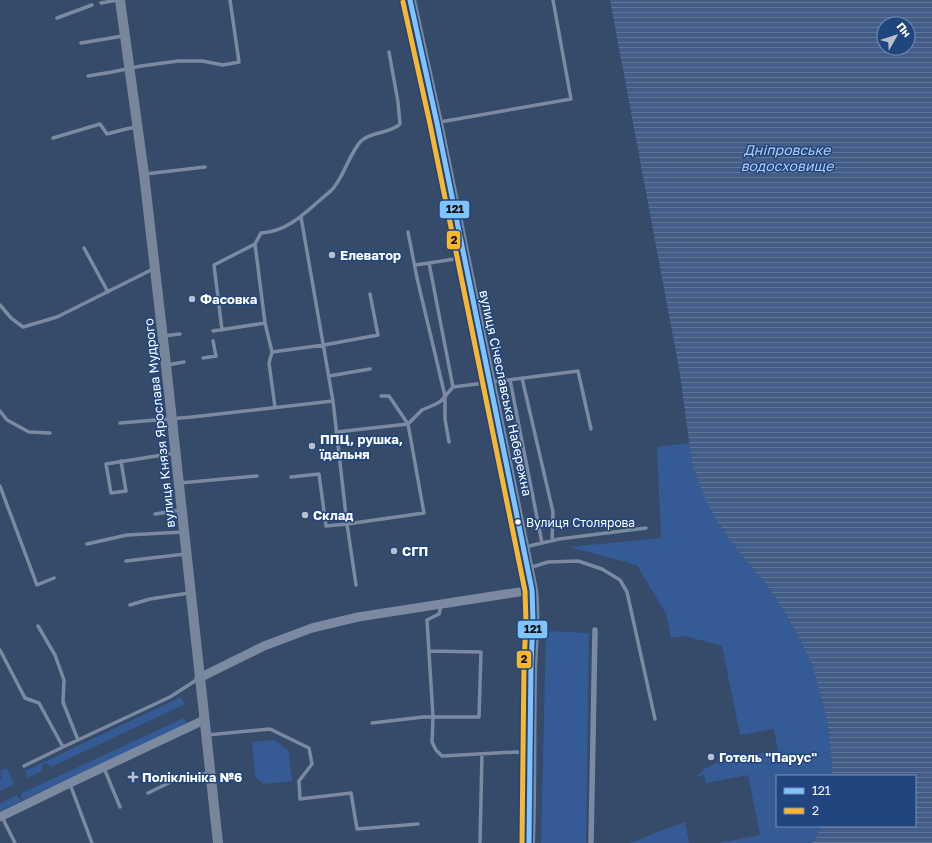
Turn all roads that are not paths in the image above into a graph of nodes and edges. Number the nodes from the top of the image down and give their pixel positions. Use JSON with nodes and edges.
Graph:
{"nodes":[{"id":1,"x":119,"y":0,"type":"edge"},
{"id":2,"x":230,"y":0,"type":"edge"},
{"id":3,"x":410,"y":0,"type":"edge"},
{"id":4,"x":553,"y":0,"type":"edge"},
{"id":5,"x":101,"y":3,"type":"dead end"},
{"id":6,"x":92,"y":5,"type":"dead end"},
{"id":7,"x":57,"y":18,"type":"dead end"},
{"id":8,"x":125,"y":35,"type":"junction"},
{"id":9,"x":81,"y":43,"type":"dead end"},
{"id":10,"x":389,"y":52,"type":"dead end"},
{"id":11,"x":130,"y":68,"type":"junction"},
{"id":12,"x":88,"y":76,"type":"dead end"},
{"id":13,"x":437,"y":123,"type":"junction"},
{"id":14,"x":138,"y":127,"type":"junction"},
{"id":15,"x":52,"y":138,"type":"dead end"},
{"id":16,"x":205,"y":167,"type":"dead end"},
{"id":17,"x":144,"y":174,"type":"junction"},
{"id":18,"x":301,"y":217,"type":"junction"},
{"id":19,"x":408,"y":232,"type":"dead end"},
{"id":20,"x":255,"y":244,"type":"junction"},
{"id":21,"x":84,"y":248,"type":"dead end"},
{"id":22,"x":464,"y":257,"type":"junction"},
{"id":23,"x":429,"y":262,"type":"junction"},
{"id":24,"x":415,"y":265,"type":"junction"},
{"id":25,"x":154,"y":269,"type":"junction"},
{"id":26,"x":108,"y":292,"type":"junction"},
{"id":27,"x":370,"y":294,"type":"dead end"},
{"id":28,"x":0,"y":305,"type":"edge"},
{"id":29,"x":265,"y":323,"type":"junction"},
{"id":30,"x":222,"y":330,"type":"junction"},
{"id":31,"x":213,"y":331,"type":"dead end"},
{"id":32,"x":180,"y":334,"type":"dead end"},
{"id":33,"x":162,"y":336,"type":"junction"},
{"id":34,"x":213,"y":341,"type":"dead end"},
{"id":35,"x":324,"y":345,"type":"junction"},
{"id":36,"x":272,"y":352,"type":"junction"},
{"id":37,"x":203,"y":358,"type":"dead end"},
{"id":38,"x":184,"y":362,"type":"dead end"},
{"id":39,"x":166,"y":366,"type":"junction"},
{"id":40,"x":370,"y":369,"type":"dead end"},
{"id":41,"x":329,"y":376,"type":"junction"},
{"id":42,"x":522,"y":378,"type":"junction"},
{"id":43,"x":510,"y":380,"type":"junction"},
{"id":44,"x":490,"y":382,"type":"junction"},
{"id":45,"x":453,"y":388,"type":"junction"},
{"id":46,"x":381,"y":396,"type":"dead end"},
{"id":47,"x":445,"y":396,"type":"junction"},
{"id":48,"x":333,"y":401,"type":"junction"},
{"id":49,"x":275,"y":407,"type":"junction"},
{"id":50,"x":0,"y":412,"type":"edge"},
{"id":51,"x":172,"y":418,"type":"junction"},
{"id":52,"x":120,"y":423,"type":"dead end"},
{"id":53,"x":408,"y":424,"type":"junction"},
{"id":54,"x":591,"y":429,"type":"dead end"},
{"id":55,"x":336,"y":432,"type":"junction"},
{"id":56,"x":50,"y":433,"type":"dead end"},
{"id":57,"x":449,"y":442,"type":"dead end"},
{"id":58,"x":176,"y":453,"type":"junction"},
{"id":59,"x":121,"y":461,"type":"junction"},
{"id":60,"x":257,"y":476,"type":"dead end"},
{"id":61,"x":291,"y":477,"type":"dead end"},
{"id":62,"x":179,"y":483,"type":"junction"},
{"id":63,"x":0,"y":486,"type":"edge"},
{"id":64,"x":182,"y":510,"type":"junction"},
{"id":65,"x":155,"y":514,"type":"dead end"},
{"id":66,"x":347,"y":524,"type":"junction"},
{"id":67,"x":646,"y":528,"type":"dead end"},
{"id":68,"x":184,"y":532,"type":"junction"},
{"id":69,"x":552,"y":541,"type":"junction"},
{"id":70,"x":542,"y":543,"type":"junction"},
{"id":71,"x":87,"y":544,"type":"dead end"},
{"id":72,"x":524,"y":547,"type":"junction"},
{"id":73,"x":186,"y":554,"type":"junction"},
{"id":74,"x":126,"y":561,"type":"dead end"},
{"id":75,"x":528,"y":568,"type":"junction"},
{"id":76,"x":54,"y":578,"type":"dead end"},
{"id":77,"x":356,"y":585,"type":"dead end"},
{"id":78,"x":532,"y":590,"type":"junction"},
{"id":79,"x":190,"y":592,"type":"junction"},
{"id":80,"x":130,"y":605,"type":"dead end"},
{"id":81,"x":442,"y":605,"type":"junction"},
{"id":82,"x":38,"y":626,"type":"dead end"},
{"id":83,"x":595,"y":630,"type":"dead end"},
{"id":84,"x":0,"y":650,"type":"edge"},
{"id":85,"x":430,"y":651,"type":"junction"},
{"id":86,"x":200,"y":678,"type":"junction"},
{"id":87,"x":433,"y":717,"type":"junction"},
{"id":88,"x":655,"y":719,"type":"dead end"},
{"id":89,"x":204,"y":720,"type":"junction"},
{"id":90,"x":372,"y":723,"type":"dead end"},
{"id":91,"x":206,"y":735,"type":"junction"},
{"id":92,"x":78,"y":740,"type":"junction"},
{"id":93,"x":62,"y":747,"type":"junction"},
{"id":94,"x":531,"y":753,"type":"junction"},
{"id":95,"x":482,"y":754,"type":"junction"},
{"id":96,"x":24,"y":766,"type":"dead end"},
{"id":97,"x":104,"y":767,"type":"junction"},
{"id":98,"x":210,"y":773,"type":"junction"},
{"id":99,"x":192,"y":776,"type":"dead end"},
{"id":100,"x":179,"y":778,"type":"dead end"},
{"id":101,"x":70,"y":783,"type":"junction"},
{"id":102,"x":148,"y":793,"type":"dead end"},
{"id":103,"x":120,"y":807,"type":"dead end"},
{"id":104,"x":1,"y":817,"type":"edge"},
{"id":105,"x":418,"y":824,"type":"dead end"},
{"id":106,"x":15,"y":843,"type":"edge"},
{"id":107,"x":92,"y":843,"type":"edge"},
{"id":108,"x":218,"y":843,"type":"edge"},
{"id":109,"x":480,"y":843,"type":"edge"},
{"id":110,"x":530,"y":843,"type":"edge"},
{"id":111,"x":592,"y":843,"type":"edge"}],
"edges":[{"from":1,"to":5,"type":"lane"},
{"from":1,"to":8,"type":"main road","name":"вулиця Князя Ярослава Мудрого"},
{"from":2,"to":11,"type":"lane"},
{"from":3,"to":13,"type":"main road","name":"вулиця Січеславська Набережна"},
{"from":4,"to":13,"type":"lane"},
{"from":6,"to":7,"type":"lane"},
{"from":8,"to":9,"type":"lane"},
{"from":8,"to":11,"type":"main road","name":"вулиця Князя Ярослава Мудрого"},
{"from":10,"to":18,"type":"lane"},
{"from":11,"to":12,"type":"lane"},
{"from":11,"to":14,"type":"main road","name":"вулиця Князя Ярослава Мудрого"},
{"from":13,"to":22,"type":"main road","name":"вулиця Січеславська Набережна"},
{"from":14,"to":15,"type":"lane"},
{"from":14,"to":17,"type":"main road","name":"вулиця Князя Ярослава Мудрого"},
{"from":16,"to":17,"type":"lane"},
{"from":17,"to":25,"type":"main road","name":"вулиця Князя Ярослава Мудрого"},
{"from":18,"to":20,"type":"lane"},
{"from":18,"to":35,"type":"lane"},
{"from":19,"to":24,"type":"lane"},
{"from":20,"to":29,"type":"lane"},
{"from":20,"to":30,"type":"lane"},
{"from":21,"to":26,"type":"lane"},
{"from":22,"to":23,"type":"lane"},
{"from":22,"to":44,"type":"main road","name":"вулиця Січеславська Набережна"},
{"from":23,"to":24,"type":"lane"},
{"from":23,"to":45,"type":"lane"},
{"from":24,"to":47,"type":"lane"},
{"from":25,"to":26,"type":"lane"},
{"from":25,"to":33,"type":"main road","name":"вулиця Князя Ярослава Мудрого"},
{"from":26,"to":28,"type":"lane"},
{"from":27,"to":35,"type":"lane"},
{"from":29,"to":30,"type":"lane"},
{"from":29,"to":36,"type":"lane"},
{"from":30,"to":31,"type":"lane"},
{"from":32,"to":33,"type":"lane"},
{"from":33,"to":39,"type":"main road","name":"вулиця Князя Ярослава Мудрого"},
{"from":34,"to":37,"type":"lane"},
{"from":35,"to":36,"type":"lane"},
{"from":35,"to":41,"type":"lane"},
{"from":36,"to":49,"type":"lane"},
{"from":38,"to":39,"type":"lane"},
{"from":39,"to":51,"type":"main road","name":"вулиця Князя Ярослава Мудрого"},
{"from":40,"to":41,"type":"lane"},
{"from":41,"to":48,"type":"lane"},
{"from":42,"to":43,"type":"lane"},
{"from":42,"to":54,"type":"lane"},
{"from":42,"to":69,"type":"lane"},
{"from":43,"to":44,"type":"lane"},
{"from":43,"to":70,"type":"lane"},
{"from":44,"to":45,"type":"lane"},
{"from":44,"to":72,"type":"main road","name":"вулиця Січеславська Набережна"},
{"from":45,"to":47,"type":"lane"},
{"from":46,"to":53,"type":"lane"},
{"from":47,"to":53,"type":"lane"},
{"from":47,"to":57,"type":"lane"},
{"from":48,"to":49,"type":"lane"},
{"from":48,"to":55,"type":"lane"},
{"from":49,"to":51,"type":"lane"},
{"from":50,"to":56,"type":"lane"},
{"from":51,"to":52,"type":"lane"},
{"from":51,"to":58,"type":"main road","name":"вулиця Князя Ярослава Мудрого"},
{"from":53,"to":55,"type":"lane"},
{"from":53,"to":66,"type":"lane"},
{"from":55,"to":66,"type":"lane"},
{"from":58,"to":59,"type":"lane"},
{"from":58,"to":62,"type":"main road","name":"вулиця Князя Ярослава Мудрого"},
{"from":59,"to":59,"type":"lane"},
{"from":60,"to":62,"type":"lane"},
{"from":61,"to":66,"type":"lane"},
{"from":62,"to":64,"type":"main road","name":"вулиця Князя Ярослава Мудрого"},
{"from":63,"to":76,"type":"lane"},
{"from":64,"to":65,"type":"lane"},
{"from":64,"to":68,"type":"main road","name":"вулиця Князя Ярослава Мудрого"},
{"from":66,"to":77,"type":"lane"},
{"from":67,"to":69,"type":"lane"},
{"from":68,"to":71,"type":"lane"},
{"from":68,"to":73,"type":"main road","name":"вулиця Князя Ярослава Мудрого"},
{"from":69,"to":70,"type":"lane"},
{"from":70,"to":72,"type":"lane"},
{"from":72,"to":75,"type":"main road","name":"вулиця Січеславська Набережна"},
{"from":73,"to":74,"type":"lane"},
{"from":73,"to":79,"type":"main road","name":"вулиця Князя Ярослава Мудрого"},
{"from":75,"to":78,"type":"main road","name":"вулиця Січеславська Набережна"},
{"from":75,"to":88,"type":"lane"},
{"from":78,"to":81,"type":"street"},
{"from":78,"to":94,"type":"main road","name":"вулиця Січеславська Набережна"},
{"from":79,"to":80,"type":"lane"},
{"from":79,"to":86,"type":"main road","name":"вулиця Князя Ярослава Мудрого"},
{"from":81,"to":85,"type":"lane"},
{"from":81,"to":86,"type":"street"},
{"from":82,"to":92,"type":"lane"},
{"from":83,"to":111,"type":"street"},
{"from":84,"to":93,"type":"lane"},
{"from":85,"to":87,"type":"lane"},
{"from":85,"to":87,"type":"lane"},
{"from":86,"to":89,"type":"main road","name":"вулиця Князя Ярослава Мудрого"},
{"from":86,"to":92,"type":"lane"},
{"from":87,"to":90,"type":"lane"},
{"from":87,"to":95,"type":"lane"},
{"from":89,"to":91,"type":"main road","name":"вулиця Князя Ярослава Мудрого"},
{"from":89,"to":97,"type":"street"},
{"from":91,"to":98,"type":"main road","name":"вулиця Князя Ярослава Мудрого"},
{"from":91,"to":105,"type":"lane"},
{"from":92,"to":93,"type":"lane"},
{"from":93,"to":96,"type":"lane"},
{"from":94,"to":95,"type":"lane"},
{"from":94,"to":110,"type":"main road","name":"вулиця Січеславська Набережна"},
{"from":95,"to":109,"type":"lane"},
{"from":97,"to":101,"type":"street"},
{"from":97,"to":103,"type":"lane"},
{"from":98,"to":99,"type":"lane"},
{"from":98,"to":108,"type":"main road","name":"вулиця Князя Ярослава Мудрого"},
{"from":100,"to":102,"type":"lane"},
{"from":101,"to":104,"type":"street"},
{"from":101,"to":107,"type":"lane"},
{"from":104,"to":106,"type":"lane"}]}
